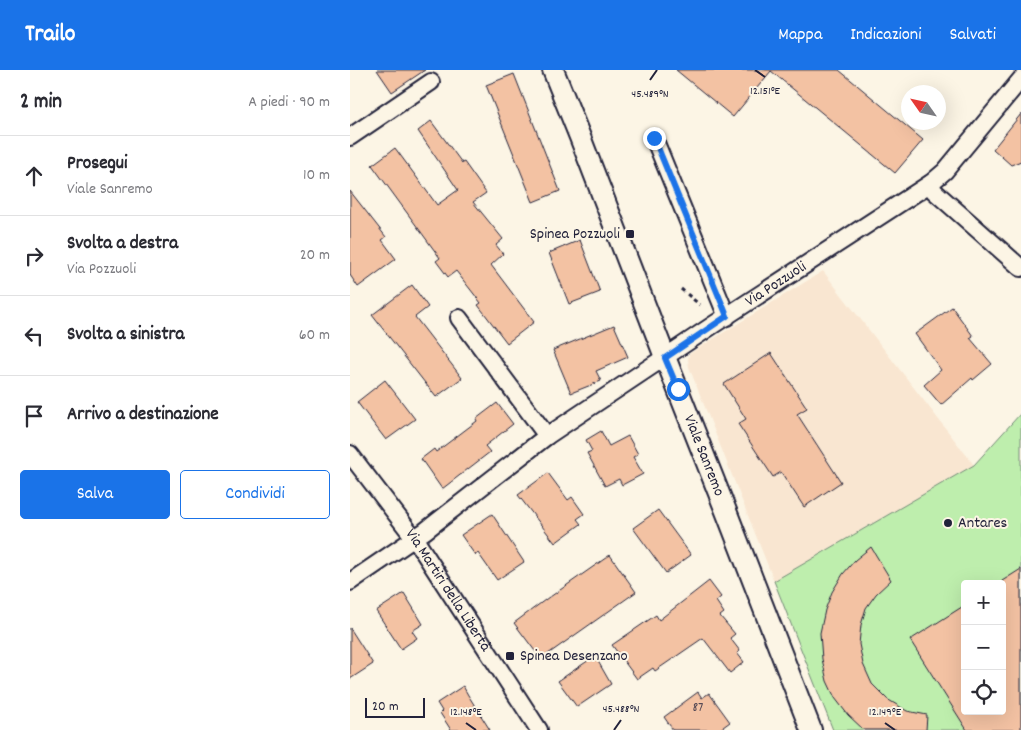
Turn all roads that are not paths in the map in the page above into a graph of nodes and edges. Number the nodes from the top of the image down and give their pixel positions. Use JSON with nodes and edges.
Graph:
{"nodes":[{"id":1,"x":553,"y":70,"type":"edge"},
{"id":2,"x":1021,"y":79,"type":"edge"},
{"id":3,"x":431,"y":82,"type":"dead end"},
{"id":4,"x":350,"y":137,"type":"edge"},
{"id":5,"x":654,"y":138,"type":"dead end"},
{"id":6,"x":931,"y":183,"type":"junction"},
{"id":7,"x":1021,"y":268,"type":"edge"},
{"id":8,"x":727,"y":316,"type":"junction"},
{"id":9,"x":459,"y":318,"type":"dead end"},
{"id":10,"x":665,"y":358,"type":"junction"},
{"id":11,"x":547,"y":436,"type":"junction"},
{"id":12,"x":350,"y":454,"type":"edge"},
{"id":13,"x":415,"y":539,"type":"junction"},
{"id":14,"x":350,"y":582,"type":"edge"},
{"id":15,"x":539,"y":730,"type":"edge"},
{"id":16,"x":811,"y":730,"type":"edge"}],
"edges":[{"from":1,"to":10,"type":"street","name":"Viale Sanremo"},
{"from":2,"to":6,"type":"street","name":"Via Pozzuoli"},
{"from":3,"to":4,"type":"street"},
{"from":5,"to":8,"type":"street"},
{"from":6,"to":7,"type":"street"},
{"from":6,"to":8,"type":"street","name":"Via Pozzuoli"},
{"from":8,"to":10,"type":"street","name":"Via Pozzuoli"},
{"from":9,"to":11,"type":"street"},
{"from":10,"to":11,"type":"street","name":"Via Pozzuoli"},
{"from":10,"to":16,"type":"street","name":"Viale Sanremo"},
{"from":11,"to":13,"type":"street","name":"Via Pozzuoli"},
{"from":12,"to":13,"type":"street","name":"Via Martiri della Libertà"},
{"from":13,"to":14,"type":"street","name":"Via Pozzuoli"},
{"from":13,"to":15,"type":"street","name":"Via Martiri della Libertà"}]}
